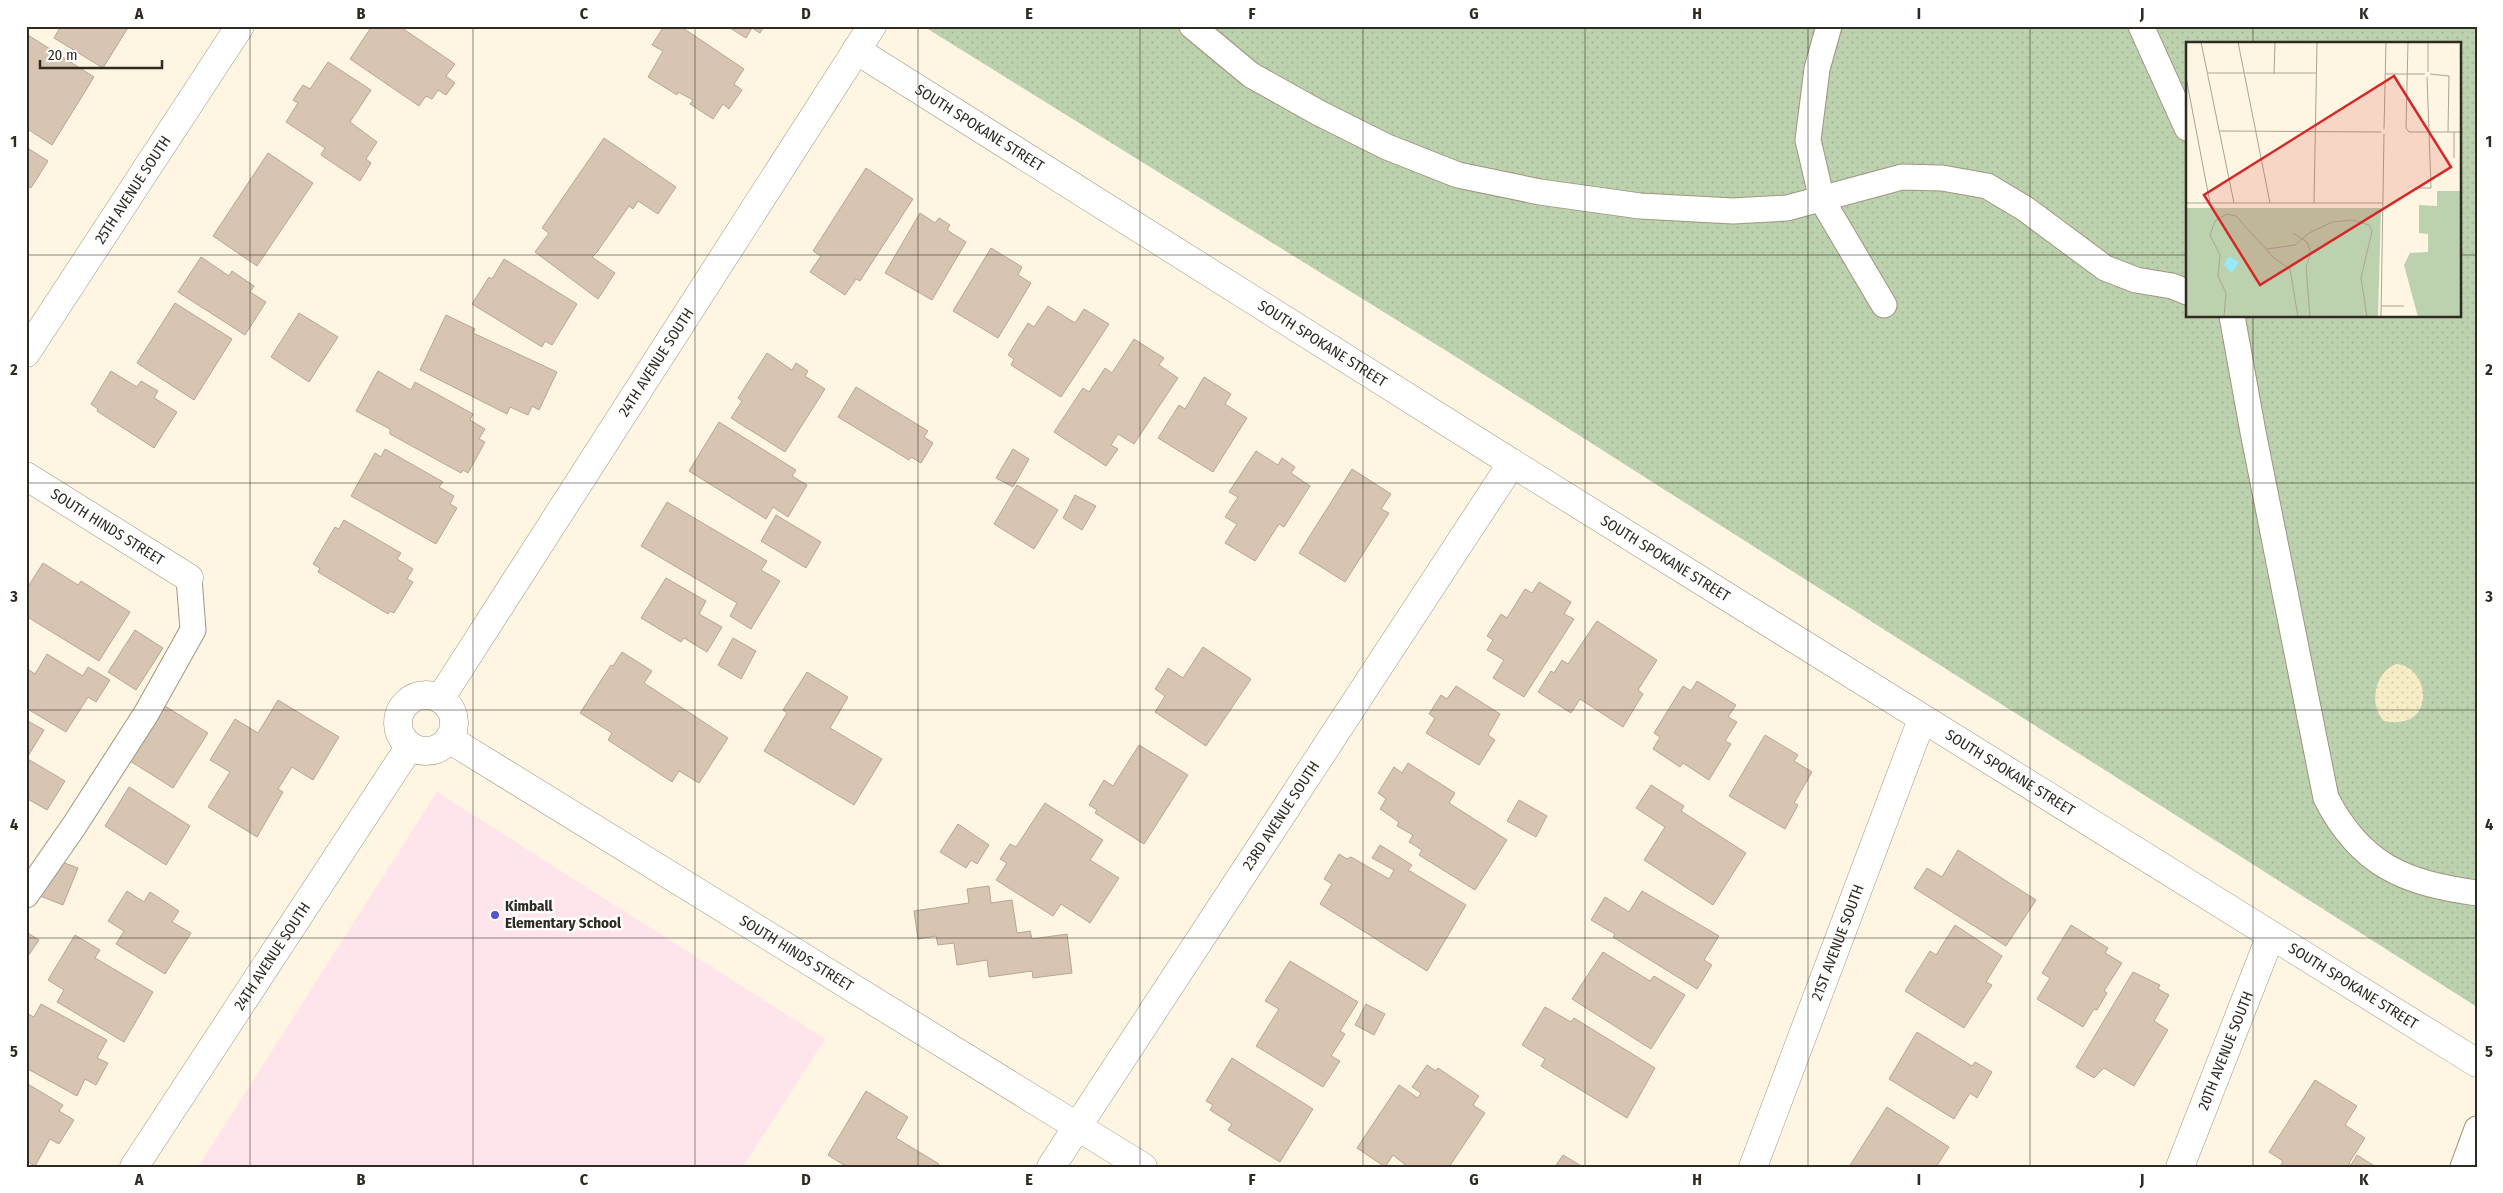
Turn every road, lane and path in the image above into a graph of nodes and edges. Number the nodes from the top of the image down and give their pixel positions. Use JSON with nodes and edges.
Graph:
{"nodes":[{"id":1,"x":240,"y":26,"type":"edge"},
{"id":2,"x":872,"y":26,"type":"edge"},
{"id":3,"x":1192,"y":26,"type":"edge"},
{"id":4,"x":1830,"y":26,"type":"edge"},
{"id":5,"x":2141,"y":26,"type":"edge"},
{"id":6,"x":856,"y":50,"type":"junction"},
{"id":7,"x":2186,"y":126,"type":"edge"},
{"id":8,"x":1822,"y":200,"type":"junction"},
{"id":9,"x":2186,"y":292,"type":"edge"},
{"id":10,"x":1884,"y":306,"type":"dead end"},
{"id":11,"x":2232,"y":318,"type":"edge"},
{"id":12,"x":26,"y":352,"type":"edge"},
{"id":13,"x":1512,"y":463,"type":"junction"},
{"id":14,"x":26,"y":476,"type":"edge"},
{"id":15,"x":188,"y":578,"type":"joint"},
{"id":16,"x":440,"y":699,"type":"junction"},
{"id":17,"x":1922,"y":719,"type":"junction"},
{"id":18,"x":449,"y":739,"type":"junction"},
{"id":19,"x":410,"y":746,"type":"junction"},
{"id":20,"x":2477,"y":893,"type":"edge"},
{"id":21,"x":26,"y":895,"type":"edge"},
{"id":22,"x":2271,"y":935,"type":"junction"},
{"id":23,"x":2477,"y":1063,"type":"edge"},
{"id":24,"x":1077,"y":1125,"type":"junction"},
{"id":25,"x":2477,"y":1129,"type":"edge"},
{"id":26,"x":134,"y":1167,"type":"edge"},
{"id":27,"x":1051,"y":1167,"type":"edge"},
{"id":28,"x":1143,"y":1167,"type":"edge"},
{"id":29,"x":1753,"y":1167,"type":"edge"},
{"id":30,"x":2180,"y":1167,"type":"edge"},
{"id":31,"x":2463,"y":1167,"type":"edge"}],
"edges":[{"from":1,"to":12,"type":"street","name":"25TH AVENUE SOUTH"},
{"from":2,"to":6,"type":"street","name":"24TH AVENUE SOUTH"},
{"from":3,"to":8,"type":"lane"},
{"from":4,"to":8,"type":"lane"},
{"from":5,"to":7,"type":"lane"},
{"from":6,"to":13,"type":"street","name":"SOUTH SPOKANE STREET"},
{"from":6,"to":16,"type":"street","name":"24TH AVENUE SOUTH"},
{"from":8,"to":9,"type":"lane"},
{"from":8,"to":10,"type":"lane"},
{"from":11,"to":20,"type":"lane"},
{"from":13,"to":17,"type":"street","name":"SOUTH SPOKANE STREET"},
{"from":13,"to":24,"type":"street","name":"23RD AVENUE SOUTH"},
{"from":14,"to":15,"type":"street","name":"SOUTH HINDS STREET"},
{"from":15,"to":21,"type":"lane"},
{"from":16,"to":18,"type":"street"},
{"from":16,"to":19,"type":"street"},
{"from":17,"to":22,"type":"street","name":"SOUTH SPOKANE STREET"},
{"from":17,"to":29,"type":"street","name":"21ST AVENUE SOUTH"},
{"from":18,"to":19,"type":"street"},
{"from":18,"to":24,"type":"street","name":"SOUTH HINDS STREET"},
{"from":19,"to":26,"type":"street","name":"24TH AVENUE SOUTH"},
{"from":22,"to":23,"type":"street","name":"SOUTH SPOKANE STREET"},
{"from":22,"to":30,"type":"street","name":"20TH AVENUE SOUTH"},
{"from":24,"to":27,"type":"street","name":"23RD AVENUE SOUTH"},
{"from":24,"to":28,"type":"street","name":"SOUTH HINDS STREET"},
{"from":25,"to":31,"type":"lane"}]}
